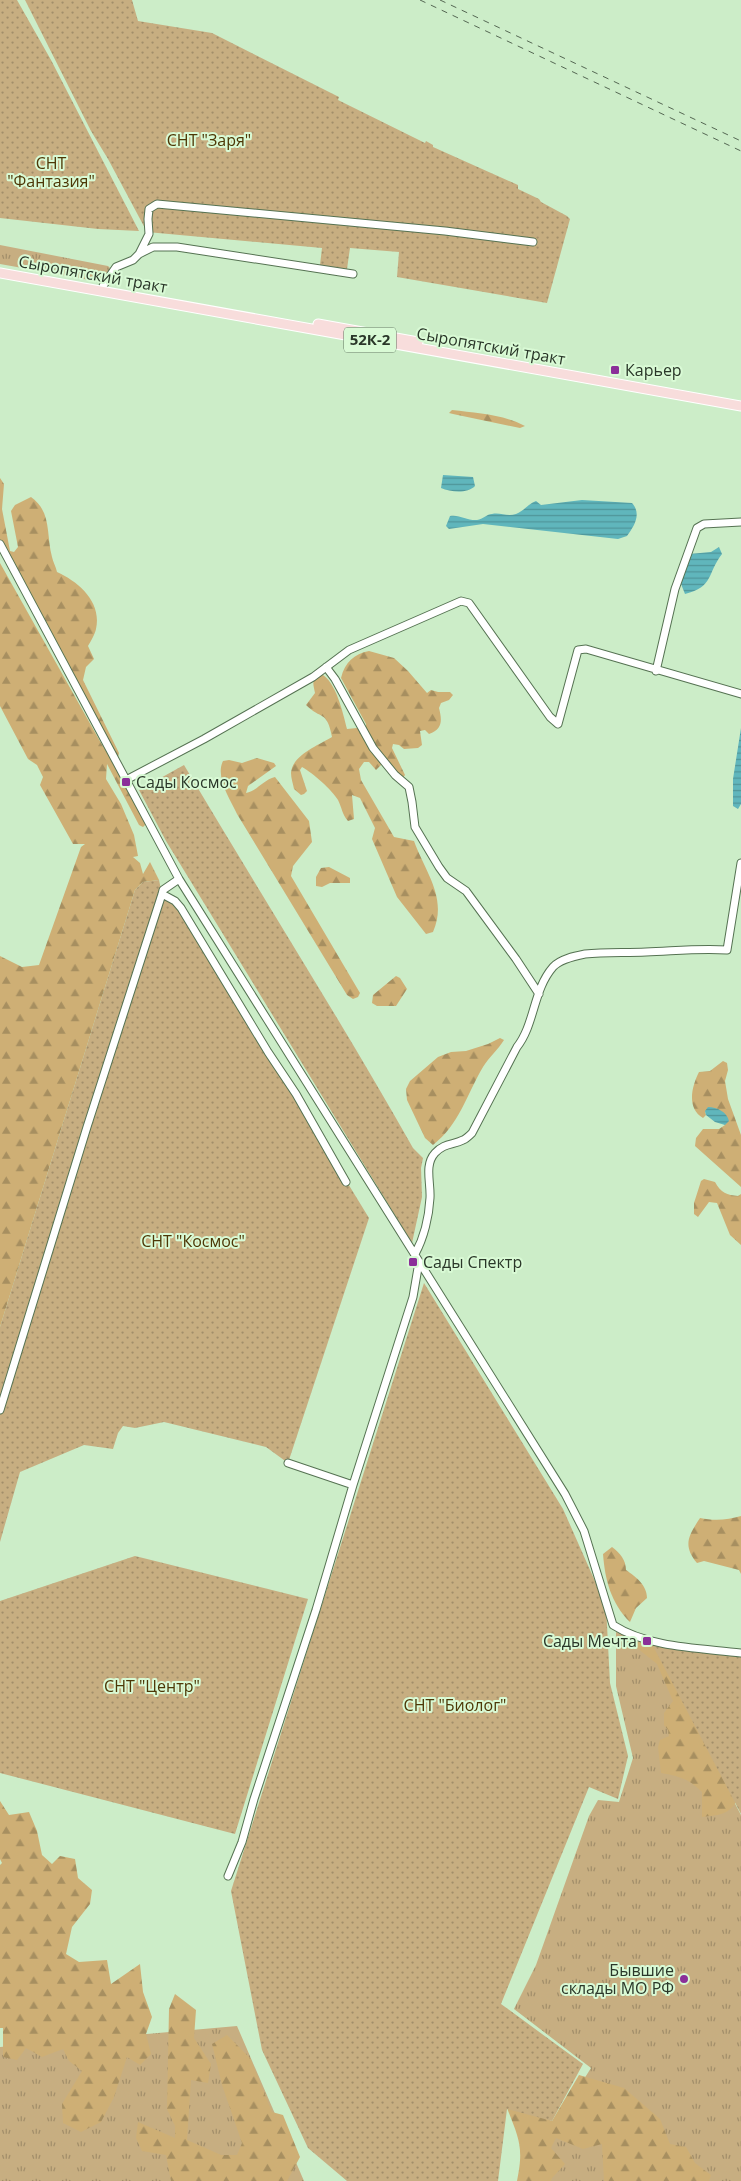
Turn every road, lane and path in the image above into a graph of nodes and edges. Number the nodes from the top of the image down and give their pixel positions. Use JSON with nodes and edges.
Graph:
{"nodes":[{"id":1,"x":533,"y":242,"type":"dead end"},
{"id":2,"x":139,"y":254,"type":"junction"},
{"id":3,"x":0,"y":267,"type":"edge"},
{"id":4,"x":0,"y":273,"type":"edge"},
{"id":5,"x":353,"y":274,"type":"dead end"},
{"id":6,"x":103,"y":286,"type":"junction"},
{"id":7,"x":741,"y":400,"type":"edge"},
{"id":8,"x":741,"y":406,"type":"edge"},
{"id":9,"x":741,"y":522,"type":"edge"},
{"id":10,"x":0,"y":544,"type":"edge"},
{"id":11,"x":326,"y":667,"type":"junction"},
{"id":12,"x":656,"y":671,"type":"junction"},
{"id":13,"x":741,"y":694,"type":"edge"},
{"id":14,"x":126,"y":780,"type":"junction"},
{"id":15,"x":741,"y":863,"type":"edge"},
{"id":16,"x":179,"y":879,"type":"junction"},
{"id":17,"x":162,"y":894,"type":"junction"},
{"id":18,"x":539,"y":994,"type":"junction"},
{"id":19,"x":346,"y":1182,"type":"dead end"},
{"id":20,"x":415,"y":1254,"type":"junction"},
{"id":21,"x":419,"y":1262,"type":"junction"},
{"id":22,"x":0,"y":1410,"type":"edge"},
{"id":23,"x":288,"y":1463,"type":"dead end"},
{"id":24,"x":353,"y":1485,"type":"junction"},
{"id":25,"x":741,"y":1653,"type":"edge"},
{"id":26,"x":228,"y":1876,"type":"dead end"}],
"edges":[{"from":1,"to":2,"type":"street"},
{"from":2,"to":5,"type":"street"},
{"from":2,"to":6,"type":"street"},
{"from":3,"to":6,"type":"main road","name":"Сыропятский тракт","number":"52К-2"},
{"from":4,"to":8,"type":"main road","name":"Сыропятский тракт","number":"52К-2"},
{"from":6,"to":7,"type":"main road","name":"Сыропятский тракт","number":"52К-2"},
{"from":9,"to":12,"type":"street"},
{"from":10,"to":14,"type":"street"},
{"from":11,"to":12,"type":"street"},
{"from":11,"to":14,"type":"street"},
{"from":11,"to":18,"type":"street"},
{"from":12,"to":13,"type":"street"},
{"from":14,"to":16,"type":"street"},
{"from":15,"to":18,"type":"street"},
{"from":16,"to":17,"type":"street"},
{"from":16,"to":20,"type":"street"},
{"from":17,"to":19,"type":"street"},
{"from":17,"to":22,"type":"street"},
{"from":18,"to":20,"type":"street"},
{"from":20,"to":21,"type":"street"},
{"from":21,"to":24,"type":"street"},
{"from":21,"to":25,"type":"street"},
{"from":23,"to":24,"type":"street"},
{"from":24,"to":26,"type":"street"}]}
